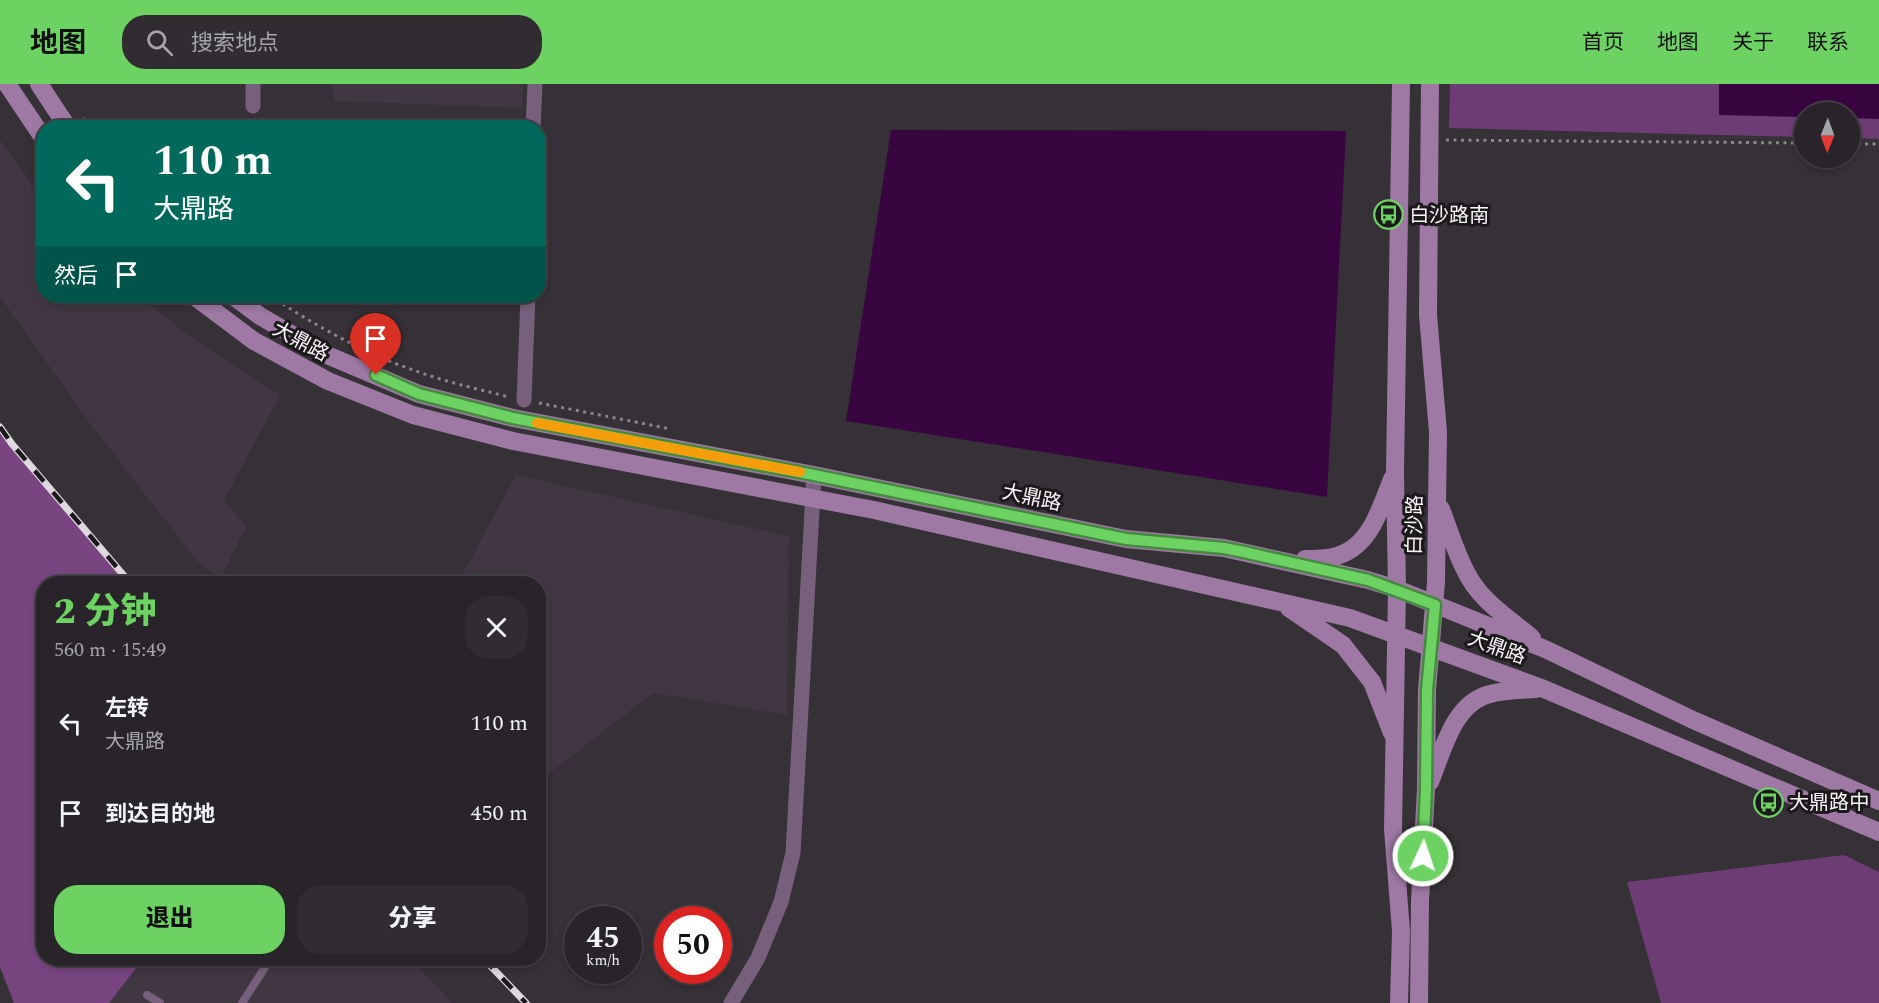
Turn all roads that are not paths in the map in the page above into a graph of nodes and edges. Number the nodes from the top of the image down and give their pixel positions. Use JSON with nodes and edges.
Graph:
{"nodes":[{"id":1,"x":6,"y":84,"type":"edge"},
{"id":2,"x":39,"y":84,"type":"edge"},
{"id":3,"x":253,"y":84,"type":"edge"},
{"id":4,"x":535,"y":84,"type":"edge"},
{"id":5,"x":1401,"y":84,"type":"edge"},
{"id":6,"x":1430,"y":84,"type":"edge"},
{"id":7,"x":253,"y":106,"type":"dead end"},
{"id":8,"x":63,"y":120,"type":"edge"},
{"id":9,"x":533,"y":120,"type":"edge"},
{"id":10,"x":36,"y":127,"type":"edge"},
{"id":11,"x":203,"y":303,"type":"edge"},
{"id":12,"x":242,"y":303,"type":"edge"},
{"id":13,"x":528,"y":303,"type":"edge"},
{"id":14,"x":524,"y":400,"type":"road end"},
{"id":15,"x":1395,"y":472,"type":"junction"},
{"id":16,"x":814,"y":475,"type":"junction"},
{"id":17,"x":813,"y":497,"type":"junction"},
{"id":18,"x":1437,"y":499,"type":"junction"},
{"id":19,"x":1282,"y":560,"type":"junction"},
{"id":20,"x":1397,"y":589,"type":"junction"},
{"id":21,"x":1280,"y":602,"type":"junction"},
{"id":22,"x":1435,"y":605,"type":"junction"},
{"id":23,"x":1396,"y":634,"type":"junction"},
{"id":24,"x":1431,"y":647,"type":"junction"},
{"id":25,"x":1545,"y":649,"type":"junction"},
{"id":26,"x":1544,"y":689,"type":"junction"},
{"id":27,"x":1395,"y":742,"type":"junction"},
{"id":28,"x":1426,"y":789,"type":"junction"},
{"id":29,"x":1879,"y":801,"type":"edge"},
{"id":30,"x":1879,"y":832,"type":"edge"},
{"id":31,"x":266,"y":966,"type":"edge"},
{"id":32,"x":147,"y":994,"type":"dead end"},
{"id":33,"x":160,"y":1003,"type":"edge"},
{"id":34,"x":242,"y":1003,"type":"edge"},
{"id":35,"x":731,"y":1003,"type":"edge"},
{"id":36,"x":1399,"y":1003,"type":"edge"},
{"id":37,"x":1419,"y":1003,"type":"edge"}],
"edges":[{"from":1,"to":10,"type":"main road"},
{"from":2,"to":8,"type":"main road"},
{"from":3,"to":7,"type":"street"},
{"from":4,"to":9,"type":"street"},
{"from":5,"to":15,"type":"main road","name":"白沙路"},
{"from":6,"to":18,"type":"main road","name":"白沙路"},
{"from":11,"to":17,"type":"main road","name":"大鼎路"},
{"from":12,"to":16,"type":"main road","name":"大鼎路"},
{"from":13,"to":14,"type":"street"},
{"from":15,"to":19,"type":"main road"},
{"from":15,"to":20,"type":"main road","name":"白沙路"},
{"from":16,"to":17,"type":"street"},
{"from":16,"to":19,"type":"main road","name":"大鼎路"},
{"from":17,"to":21,"type":"main road","name":"大鼎路"},
{"from":17,"to":35,"type":"street"},
{"from":18,"to":22,"type":"main road","name":"白沙路"},
{"from":18,"to":25,"type":"main road"},
{"from":19,"to":20,"type":"main road","name":"大鼎路"},
{"from":20,"to":22,"type":"main road","name":"大鼎路"},
{"from":20,"to":23,"type":"main road","name":"白沙路"},
{"from":21,"to":23,"type":"main road","name":"大鼎路"},
{"from":21,"to":27,"type":"main road"},
{"from":22,"to":24,"type":"main road","name":"白沙路"},
{"from":22,"to":25,"type":"main road","name":"大鼎路"},
{"from":23,"to":24,"type":"main road","name":"大鼎路"},
{"from":23,"to":27,"type":"main road","name":"白沙路"},
{"from":24,"to":26,"type":"main road","name":"大鼎路"},
{"from":24,"to":28,"type":"main road","name":"白沙路"},
{"from":25,"to":29,"type":"main road","name":"大鼎路"},
{"from":26,"to":28,"type":"main road"},
{"from":26,"to":30,"type":"main road","name":"大鼎路"},
{"from":27,"to":36,"type":"main road","name":"白沙路"},
{"from":28,"to":37,"type":"main road","name":"白沙路"},
{"from":31,"to":34,"type":"lane"},
{"from":32,"to":33,"type":"lane"}]}
